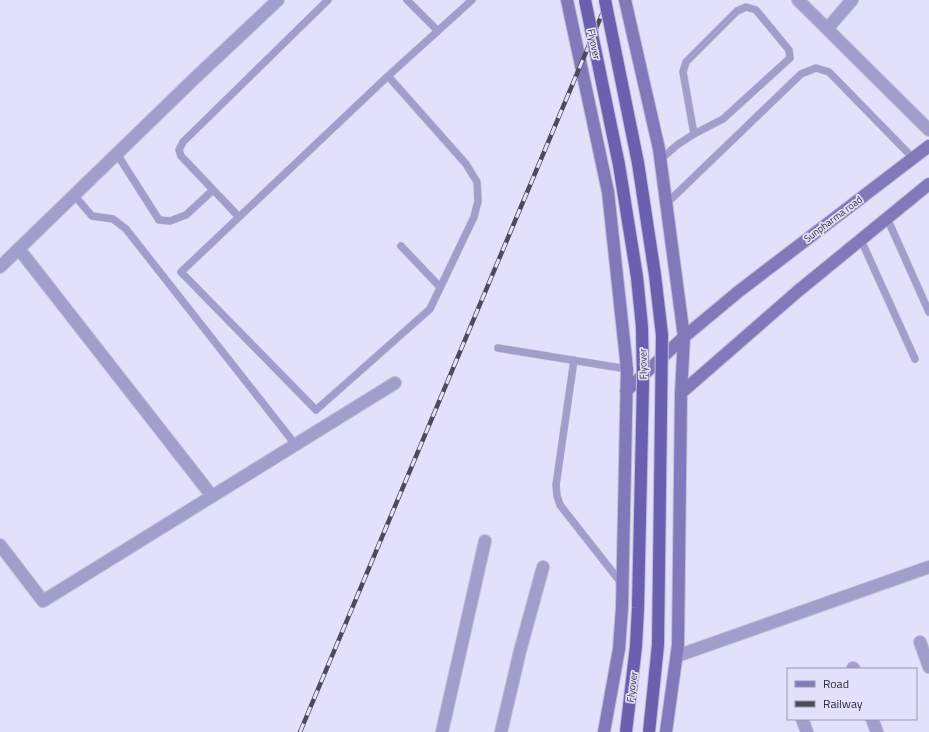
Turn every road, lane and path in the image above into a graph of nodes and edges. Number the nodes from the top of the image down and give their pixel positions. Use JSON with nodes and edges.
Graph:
{"nodes":[{"id":1,"x":278,"y":0,"type":"edge"},
{"id":2,"x":328,"y":0,"type":"edge"},
{"id":3,"x":407,"y":0,"type":"edge"},
{"id":4,"x":472,"y":0,"type":"edge"},
{"id":5,"x":567,"y":0,"type":"edge"},
{"id":6,"x":585,"y":0,"type":"edge"},
{"id":7,"x":605,"y":0,"type":"edge"},
{"id":8,"x":625,"y":0,"type":"edge"},
{"id":9,"x":798,"y":0,"type":"edge"},
{"id":10,"x":852,"y":0,"type":"edge"},
{"id":11,"x":827,"y":29,"type":"junction"},
{"id":12,"x":438,"y":31,"type":"junction"},
{"id":13,"x":388,"y":76,"type":"junction"},
{"id":14,"x":929,"y":130,"type":"edge"},
{"id":15,"x":694,"y":134,"type":"junction"},
{"id":16,"x":929,"y":146,"type":"edge"},
{"id":17,"x":117,"y":154,"type":"junction"},
{"id":18,"x":913,"y":158,"type":"junction"},
{"id":19,"x":660,"y":160,"type":"junction"},
{"id":20,"x":929,"y":184,"type":"edge"},
{"id":21,"x":213,"y":190,"type":"junction"},
{"id":22,"x":74,"y":195,"type":"junction"},
{"id":23,"x":666,"y":204,"type":"junction"},
{"id":24,"x":238,"y":217,"type":"junction"},
{"id":25,"x":887,"y":218,"type":"junction"},
{"id":26,"x":861,"y":240,"type":"junction"},
{"id":27,"x":401,"y":246,"type":"dead end"},
{"id":28,"x":19,"y":249,"type":"junction"},
{"id":29,"x":0,"y":267,"type":"edge"},
{"id":30,"x":440,"y":287,"type":"junction"},
{"id":31,"x":929,"y":312,"type":"edge"},
{"id":32,"x":684,"y":337,"type":"junction"},
{"id":33,"x":498,"y":348,"type":"dead end"},
{"id":34,"x":915,"y":359,"type":"dead end"},
{"id":35,"x":574,"y":360,"type":"junction"},
{"id":36,"x":627,"y":369,"type":"junction"},
{"id":37,"x":394,"y":383,"type":"dead end"},
{"id":38,"x":626,"y":390,"type":"junction"},
{"id":39,"x":681,"y":393,"type":"junction"},
{"id":40,"x":295,"y":444,"type":"junction"},
{"id":41,"x":212,"y":496,"type":"junction"},
{"id":42,"x":486,"y":541,"type":"dead end"},
{"id":43,"x":0,"y":545,"type":"edge"},
{"id":44,"x":929,"y":567,"type":"edge"},
{"id":45,"x":543,"y":568,"type":"dead end"},
{"id":46,"x":622,"y":584,"type":"junction"},
{"id":47,"x":920,"y":642,"type":"dead end"},
{"id":48,"x":677,"y":656,"type":"junction"},
{"id":49,"x":929,"y":667,"type":"edge"},
{"id":50,"x":802,"y":720,"type":"edge"},
{"id":51,"x":872,"y":720,"type":"edge"},
{"id":52,"x":442,"y":732,"type":"edge"},
{"id":53,"x":501,"y":732,"type":"edge"},
{"id":54,"x":604,"y":732,"type":"edge"},
{"id":55,"x":626,"y":732,"type":"edge"},
{"id":56,"x":649,"y":732,"type":"edge"},
{"id":57,"x":666,"y":732,"type":"edge"},
{"id":58,"x":807,"y":732,"type":"edge"},
{"id":59,"x":877,"y":732,"type":"edge"}],
"edges":[{"from":1,"to":17,"type":"street"},
{"from":2,"to":21,"type":"lane"},
{"from":3,"to":12,"type":"lane"},
{"from":4,"to":12,"type":"lane"},
{"from":5,"to":36,"type":"street"},
{"from":6,"to":55,"type":"main road","name":"Flyover","bridge":true},
{"from":7,"to":56,"type":"main road","name":"Flyover","bridge":true},
{"from":8,"to":19,"type":"street"},
{"from":9,"to":11,"type":"street"},
{"from":10,"to":11,"type":"street"},
{"from":11,"to":14,"type":"street"},
{"from":12,"to":13,"type":"lane"},
{"from":13,"to":24,"type":"lane"},
{"from":13,"to":30,"type":"lane"},
{"from":15,"to":15,"type":"lane"},
{"from":15,"to":19,"type":"lane"},
{"from":16,"to":18,"type":"street","name":"Sunpharma road"},
{"from":17,"to":21,"type":"lane"},
{"from":17,"to":22,"type":"street"},
{"from":18,"to":23,"type":"lane"},
{"from":18,"to":32,"type":"street","name":"Sunpharma road"},
{"from":19,"to":23,"type":"street"},
{"from":20,"to":25,"type":"street"},
{"from":21,"to":24,"type":"lane"},
{"from":22,"to":28,"type":"street"},
{"from":22,"to":40,"type":"lane"},
{"from":23,"to":32,"type":"street"},
{"from":24,"to":30,"type":"lane"},
{"from":25,"to":26,"type":"street"},
{"from":25,"to":31,"type":"lane"},
{"from":26,"to":34,"type":"lane"},
{"from":26,"to":39,"type":"street"},
{"from":27,"to":30,"type":"lane"},
{"from":28,"to":29,"type":"street"},
{"from":28,"to":41,"type":"street"},
{"from":32,"to":38,"type":"street","name":"Sunpharma road"},
{"from":32,"to":39,"type":"street"},
{"from":33,"to":35,"type":"lane"},
{"from":35,"to":36,"type":"lane"},
{"from":35,"to":46,"type":"lane"},
{"from":36,"to":38,"type":"street"},
{"from":37,"to":40,"type":"street"},
{"from":38,"to":46,"type":"street"},
{"from":39,"to":48,"type":"street"},
{"from":40,"to":41,"type":"street"},
{"from":41,"to":43,"type":"street"},
{"from":42,"to":52,"type":"street"},
{"from":44,"to":48,"type":"street"},
{"from":45,"to":53,"type":"street"},
{"from":46,"to":54,"type":"street"},
{"from":47,"to":49,"type":"street"},
{"from":48,"to":57,"type":"street"},
{"from":50,"to":58,"type":"street"},
{"from":51,"to":59,"type":"street"}]}
